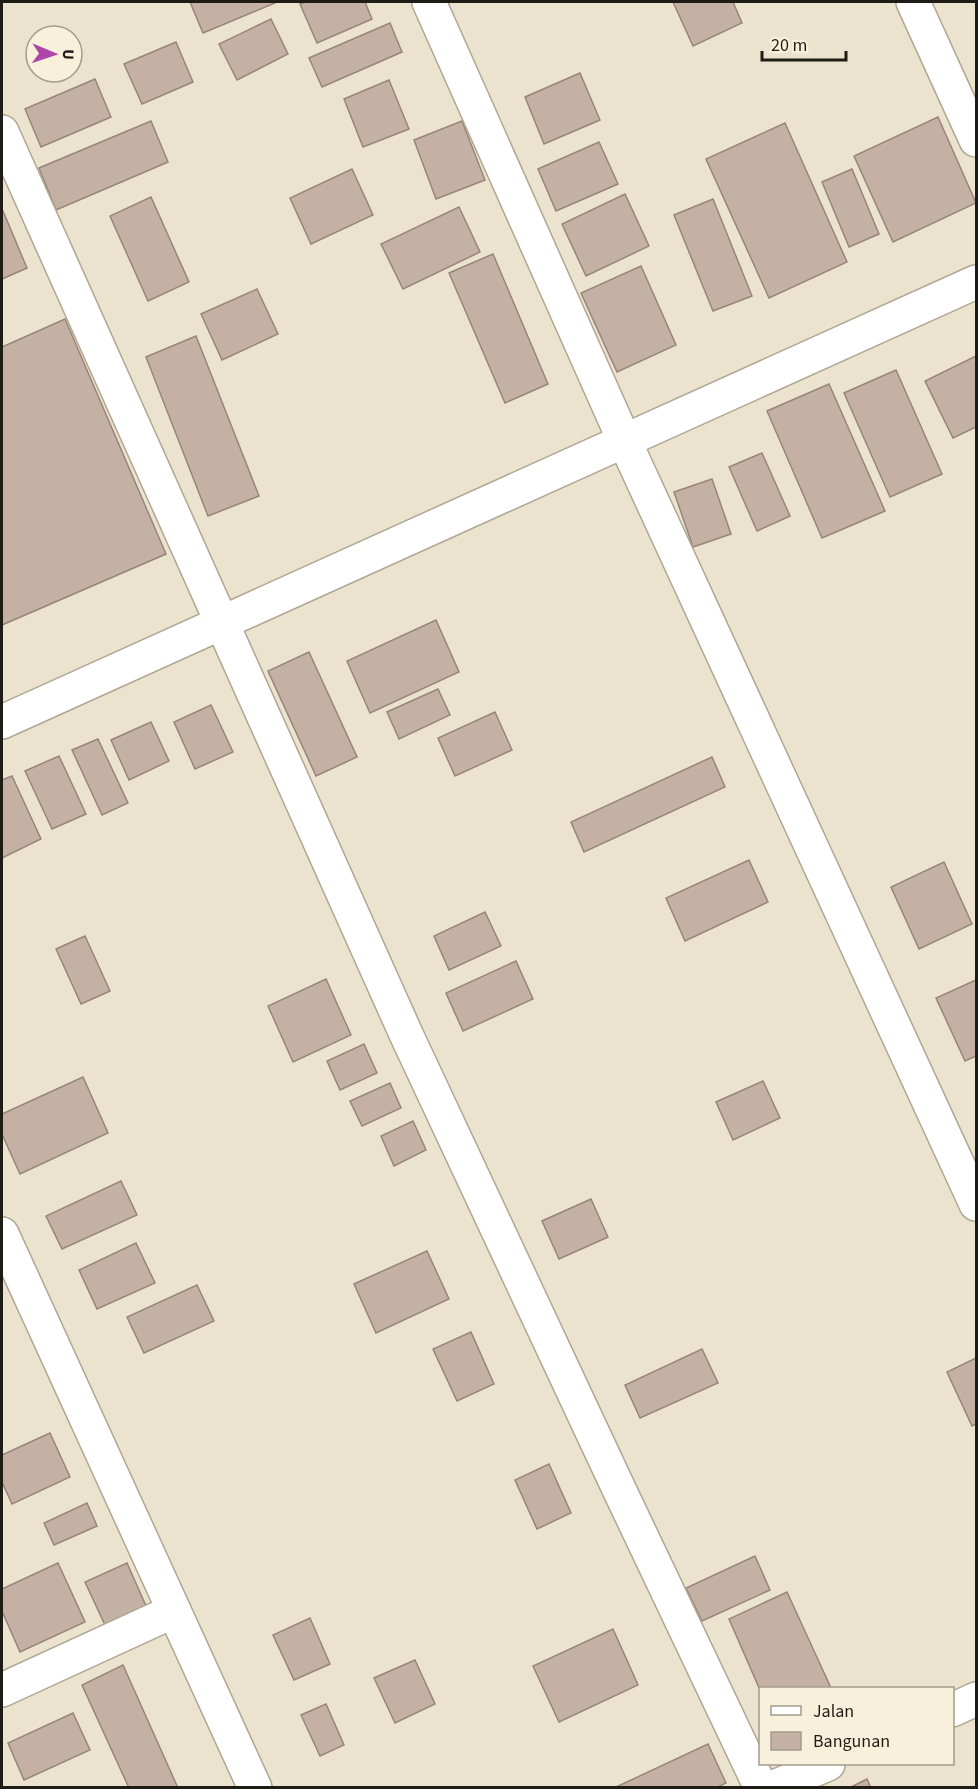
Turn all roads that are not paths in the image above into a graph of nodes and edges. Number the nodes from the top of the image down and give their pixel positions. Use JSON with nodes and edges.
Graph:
{"nodes":[{"id":1,"x":429,"y":2,"type":"edge"},
{"id":2,"x":913,"y":2,"type":"edge"},
{"id":3,"x":2,"y":132,"type":"edge"},
{"id":4,"x":976,"y":140,"type":"edge"},
{"id":5,"x":976,"y":282,"type":"edge"},
{"id":6,"x":624,"y":440,"type":"junction"},
{"id":7,"x":222,"y":622,"type":"junction"},
{"id":8,"x":2,"y":722,"type":"edge"},
{"id":9,"x":976,"y":1204,"type":"edge"},
{"id":10,"x":2,"y":1234,"type":"edge"},
{"id":11,"x":174,"y":1611,"type":"junction"},
{"id":12,"x":2,"y":1690,"type":"edge"},
{"id":13,"x":976,"y":1699,"type":"edge"},
{"id":14,"x":954,"y":1709,"type":"edge"},
{"id":15,"x":826,"y":1765,"type":"edge"},
{"id":16,"x":255,"y":1788,"type":"edge"},
{"id":17,"x":761,"y":1788,"type":"edge"},
{"id":18,"x":772,"y":1788,"type":"edge"}],
"edges":[{"from":1,"to":6,"type":"main road"},
{"from":2,"to":4,"type":"main road"},
{"from":3,"to":7,"type":"main road"},
{"from":5,"to":6,"type":"main road"},
{"from":6,"to":7,"type":"main road"},
{"from":6,"to":9,"type":"main road"},
{"from":7,"to":8,"type":"main road"},
{"from":7,"to":17,"type":"main road"},
{"from":10,"to":11,"type":"main road"},
{"from":11,"to":12,"type":"main road"},
{"from":11,"to":16,"type":"main road"},
{"from":13,"to":14,"type":"main road"},
{"from":15,"to":18,"type":"main road"}]}
